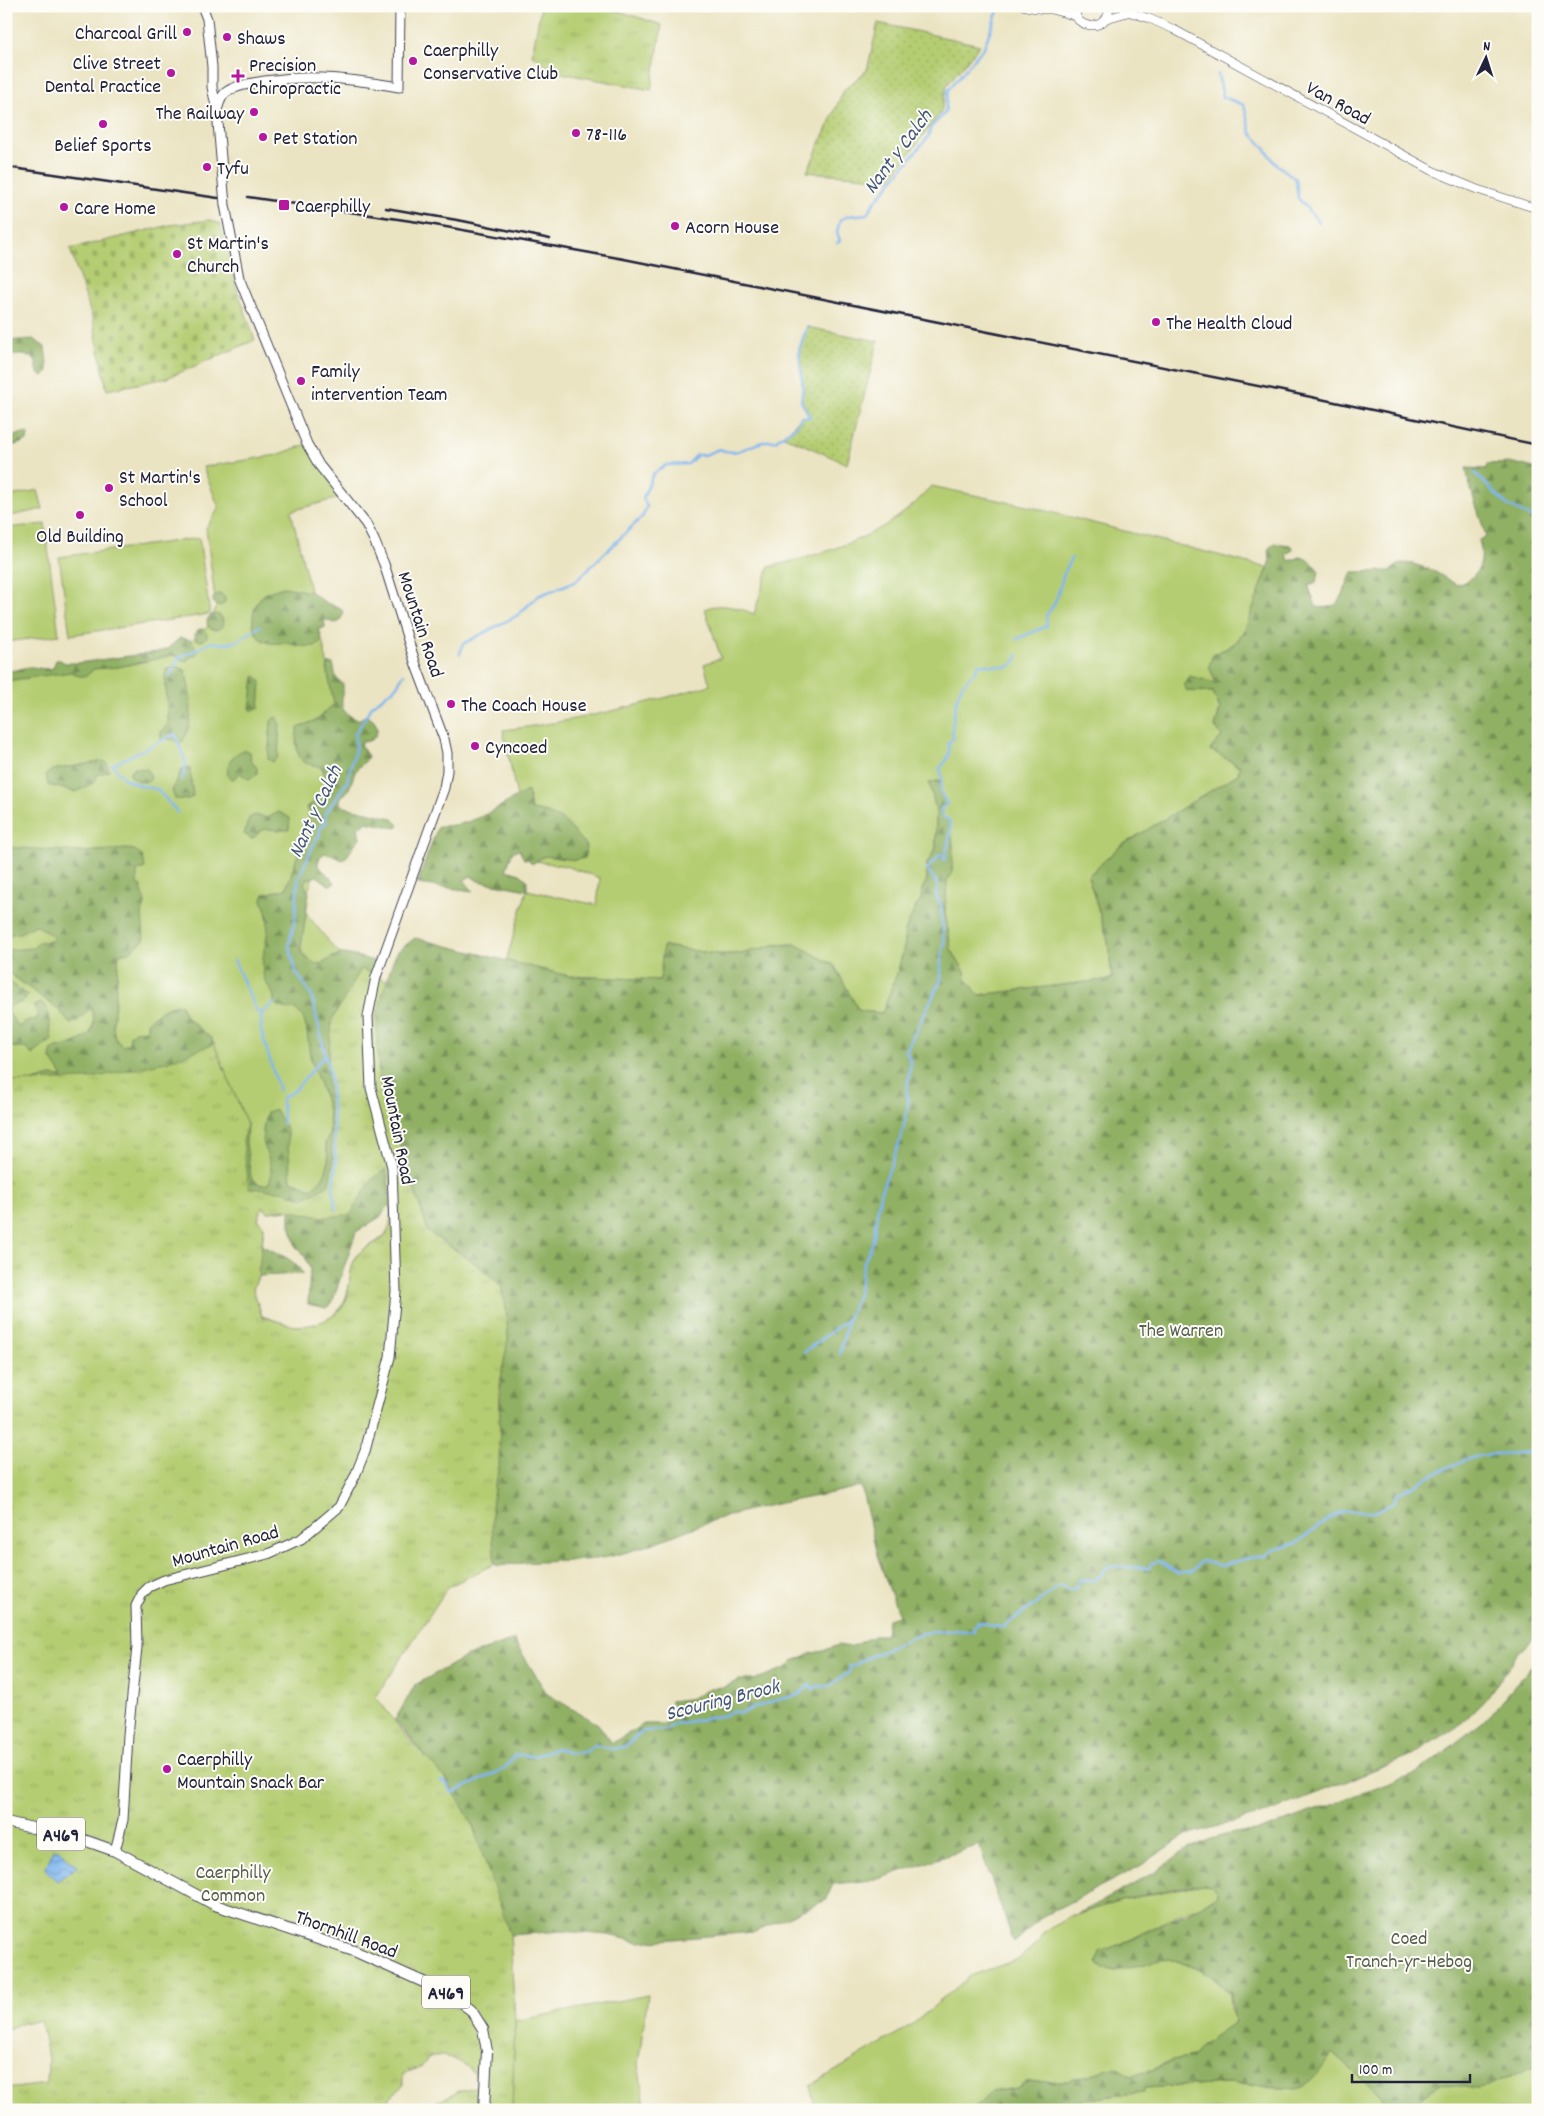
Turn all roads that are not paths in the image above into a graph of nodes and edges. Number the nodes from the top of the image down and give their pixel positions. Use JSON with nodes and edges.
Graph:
{"nodes":[{"id":1,"x":202,"y":6,"type":"edge"},
{"id":2,"x":400,"y":6,"type":"edge"},
{"id":3,"x":1024,"y":6,"type":"edge"},
{"id":4,"x":1063,"y":6,"type":"edge"},
{"id":5,"x":1073,"y":6,"type":"edge"},
{"id":6,"x":1109,"y":6,"type":"edge"},
{"id":7,"x":1122,"y":6,"type":"edge"},
{"id":8,"x":1053,"y":10,"type":"junction"},
{"id":9,"x":1129,"y":12,"type":"junction"},
{"id":10,"x":1075,"y":16,"type":"junction"},
{"id":11,"x":1105,"y":19,"type":"junction"},
{"id":12,"x":212,"y":81,"type":"junction"},
{"id":13,"x":226,"y":93,"type":"junction"},
{"id":14,"x":217,"y":111,"type":"junction"},
{"id":15,"x":1538,"y":209,"type":"edge"},
{"id":16,"x":6,"y":1822,"type":"edge"},
{"id":17,"x":115,"y":1850,"type":"junction"},
{"id":18,"x":484,"y":2110,"type":"edge"}],
"edges":[{"from":1,"to":12,"type":"main road","name":"Mountain Road"},
{"from":2,"to":13,"type":"main road"},
{"from":3,"to":8,"type":"street"},
{"from":4,"to":8,"type":"street"},
{"from":5,"to":10,"type":"street"},
{"from":6,"to":11,"type":"street"},
{"from":7,"to":9,"type":"street","name":"Van Road"},
{"from":8,"to":10,"type":"street"},
{"from":9,"to":11,"type":"street"},
{"from":9,"to":15,"type":"street","name":"Van Road"},
{"from":10,"to":11,"type":"street"},
{"from":12,"to":13,"type":"main road"},
{"from":12,"to":14,"type":"main road","name":"Mountain Road"},
{"from":13,"to":14,"type":"main road"},
{"from":14,"to":17,"type":"main road","name":"Mountain Road"},
{"from":16,"to":17,"type":"main road","number":"A469"},
{"from":17,"to":18,"type":"main road","name":"Thornhill Road","number":"A469"}]}
